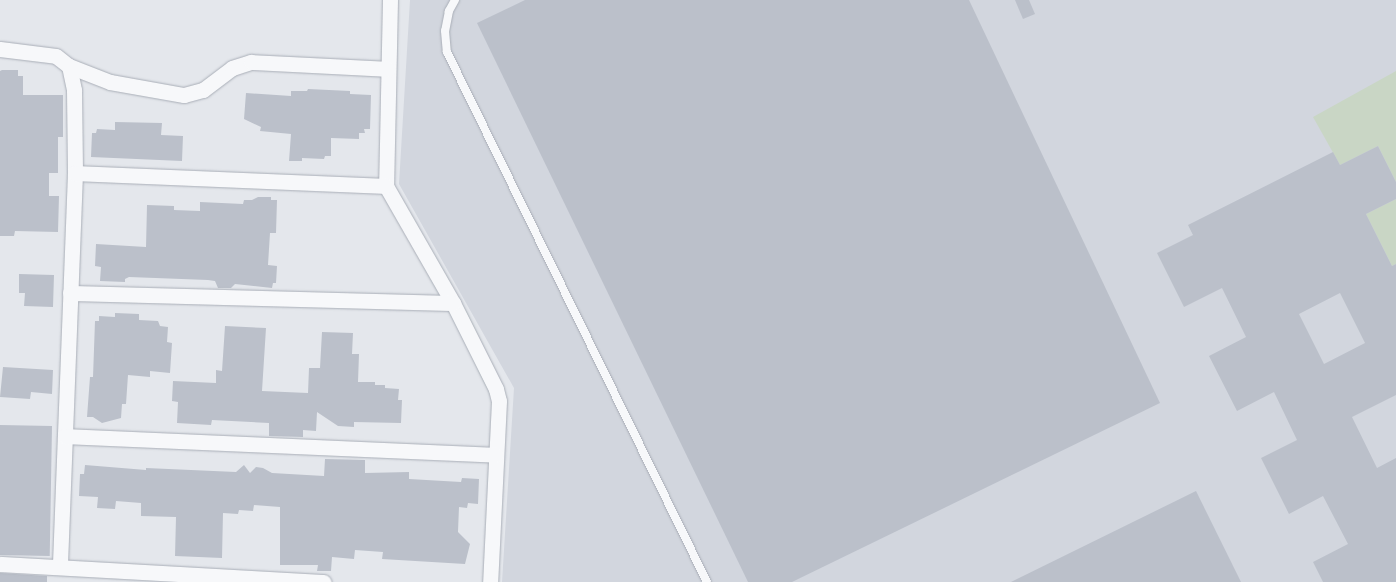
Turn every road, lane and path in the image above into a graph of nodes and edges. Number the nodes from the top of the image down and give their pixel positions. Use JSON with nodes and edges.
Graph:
{"nodes":[{"id":1,"x":390,"y":0,"type":"edge"},
{"id":2,"x":455,"y":0,"type":"edge"},
{"id":3,"x":0,"y":49,"type":"edge"},
{"id":4,"x":69,"y":66,"type":"junction"},
{"id":5,"x":388,"y":69,"type":"junction"},
{"id":6,"x":75,"y":173,"type":"junction"},
{"id":7,"x":386,"y":186,"type":"junction"},
{"id":8,"x":70,"y":293,"type":"junction"},
{"id":9,"x":452,"y":303,"type":"junction"},
{"id":10,"x":65,"y":436,"type":"junction"},
{"id":11,"x":496,"y":455,"type":"junction"},
{"id":12,"x":0,"y":564,"type":"edge"},
{"id":13,"x":60,"y":567,"type":"junction"},
{"id":14,"x":324,"y":582,"type":"edge"},
{"id":15,"x":490,"y":582,"type":"edge"},
{"id":16,"x":707,"y":582,"type":"edge"}],
"edges":[{"from":1,"to":5,"type":"street"},
{"from":2,"to":16,"type":"lane"},
{"from":3,"to":4,"type":"street"},
{"from":4,"to":5,"type":"street"},
{"from":4,"to":6,"type":"street"},
{"from":5,"to":7,"type":"street"},
{"from":6,"to":7,"type":"street"},
{"from":6,"to":8,"type":"street"},
{"from":7,"to":9,"type":"street"},
{"from":8,"to":9,"type":"street"},
{"from":8,"to":10,"type":"street"},
{"from":9,"to":11,"type":"street"},
{"from":10,"to":11,"type":"street"},
{"from":10,"to":13,"type":"street"},
{"from":11,"to":15,"type":"street"},
{"from":12,"to":13,"type":"street"},
{"from":13,"to":14,"type":"street"}]}
